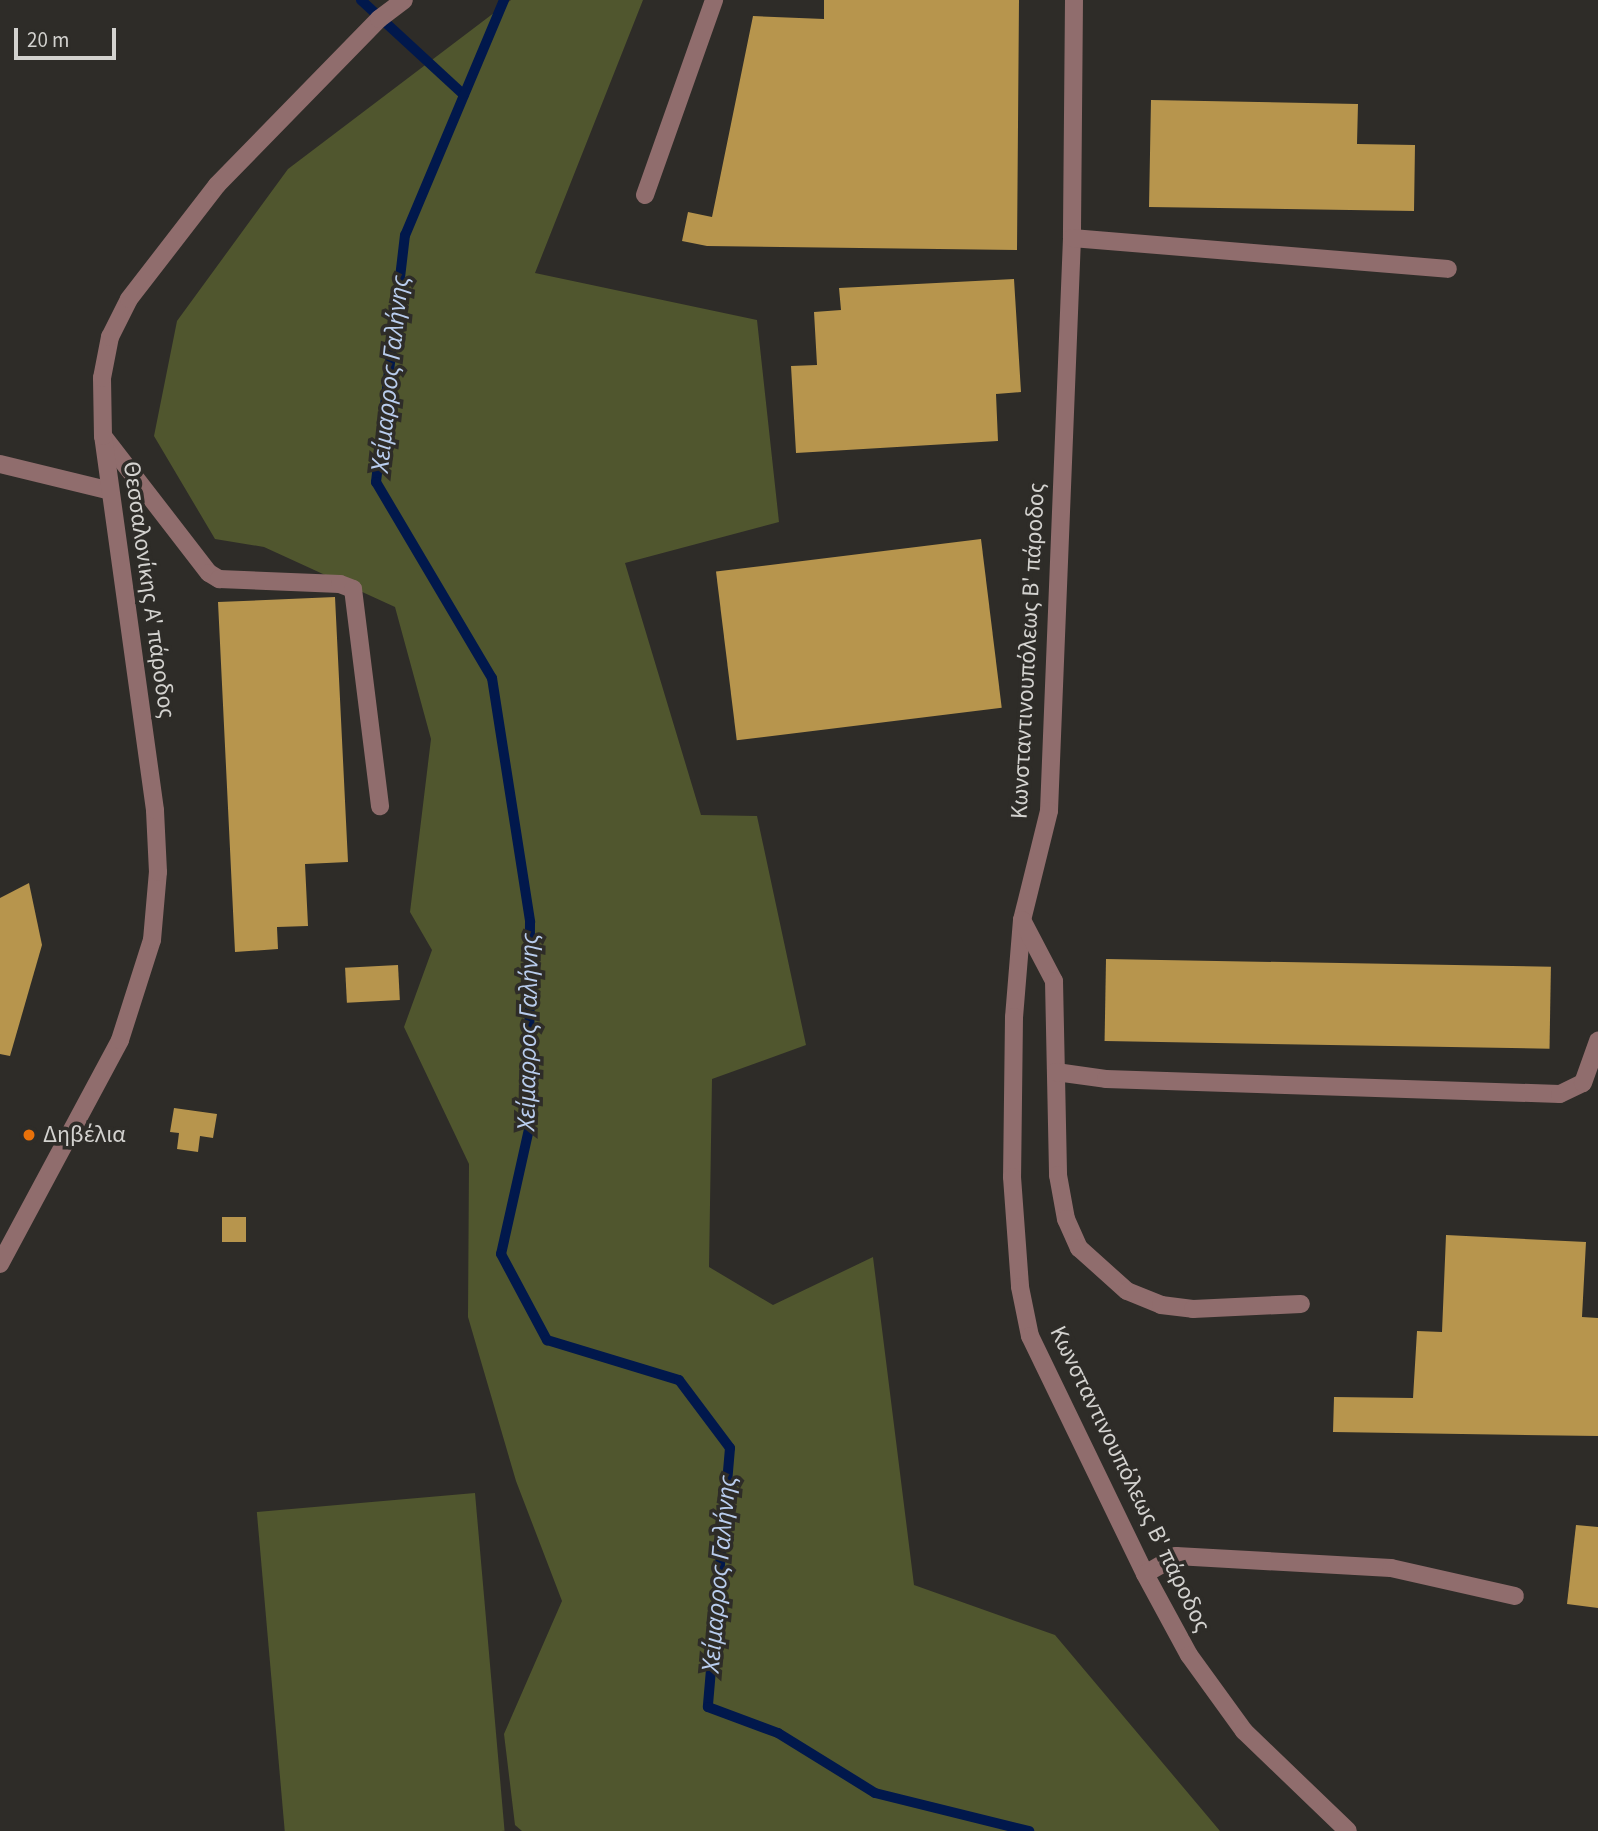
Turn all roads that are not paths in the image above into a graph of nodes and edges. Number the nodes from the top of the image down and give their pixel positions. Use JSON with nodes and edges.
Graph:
{"nodes":[{"id":1,"x":714,"y":0,"type":"edge"},
{"id":2,"x":1074,"y":0,"type":"edge"},
{"id":3,"x":397,"y":1,"type":"edge"},
{"id":4,"x":645,"y":195,"type":"dead end"},
{"id":5,"x":1072,"y":237,"type":"junction"},
{"id":6,"x":1448,"y":269,"type":"dead end"},
{"id":7,"x":103,"y":436,"type":"junction"},
{"id":8,"x":0,"y":464,"type":"edge"},
{"id":9,"x":107,"y":491,"type":"junction"},
{"id":10,"x":380,"y":806,"type":"dead end"},
{"id":11,"x":1022,"y":920,"type":"junction"},
{"id":12,"x":1598,"y":1041,"type":"edge"},
{"id":13,"x":1056,"y":1072,"type":"junction"},
{"id":14,"x":0,"y":1264,"type":"edge"},
{"id":15,"x":1301,"y":1304,"type":"dead end"},
{"id":16,"x":1144,"y":1574,"type":"junction"},
{"id":17,"x":1515,"y":1596,"type":"dead end"},
{"id":18,"x":1348,"y":1831,"type":"edge"}],
"edges":[{"from":1,"to":4,"type":"street"},
{"from":2,"to":5,"type":"street","name":"Κωνσταντινουπόλεως Β' πάροδος"},
{"from":3,"to":7,"type":"street","name":"Θεσσαλονίκης Α' πάροδος"},
{"from":5,"to":6,"type":"street"},
{"from":5,"to":11,"type":"street","name":"Κωνσταντινουπόλεως Β' πάροδος"},
{"from":7,"to":9,"type":"street","name":"Θεσσαλονίκης Α' πάροδος"},
{"from":7,"to":10,"type":"street"},
{"from":8,"to":9,"type":"street"},
{"from":9,"to":14,"type":"street","name":"Θεσσαλονίκης Α' πάροδος"},
{"from":11,"to":13,"type":"street"},
{"from":11,"to":16,"type":"street","name":"Κωνσταντινουπόλεως Β' πάροδος"},
{"from":12,"to":13,"type":"street"},
{"from":13,"to":15,"type":"street"},
{"from":16,"to":17,"type":"street"},
{"from":16,"to":18,"type":"street","name":"Κωνσταντινουπόλεως Β' πάροδος"}]}
